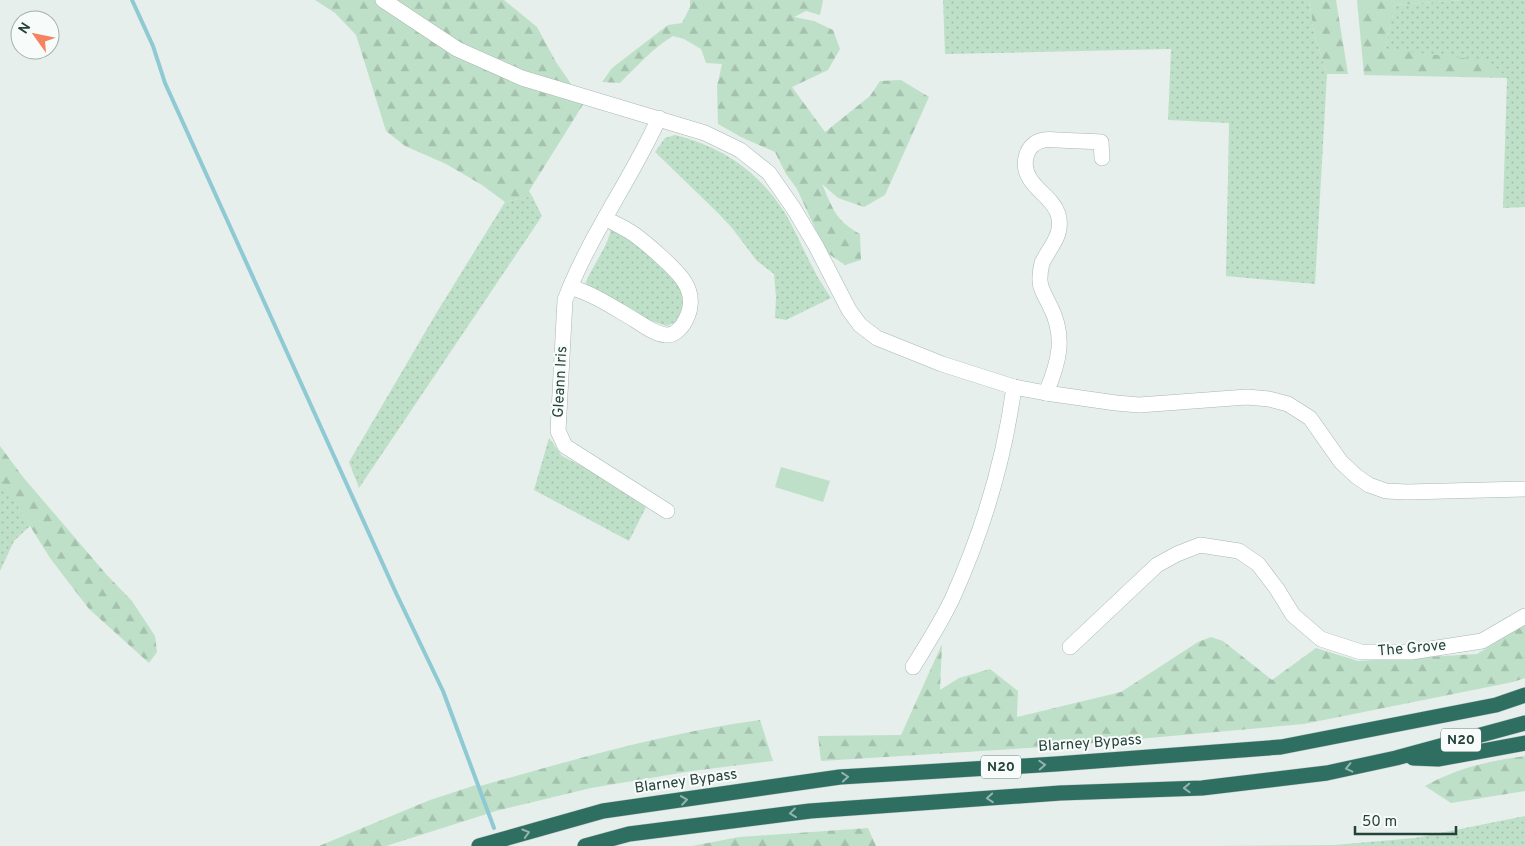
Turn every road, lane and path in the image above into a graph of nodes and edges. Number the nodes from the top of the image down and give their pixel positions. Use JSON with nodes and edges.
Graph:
{"nodes":[{"id":1,"x":383,"y":0,"type":"edge"},
{"id":2,"x":658,"y":118,"type":"junction"},
{"id":3,"x":1102,"y":158,"type":"dead end"},
{"id":4,"x":605,"y":218,"type":"junction"},
{"id":5,"x":570,"y":287,"type":"junction"},
{"id":6,"x":1014,"y":387,"type":"junction"},
{"id":7,"x":1046,"y":393,"type":"junction"},
{"id":8,"x":1525,"y":489,"type":"edge"},
{"id":9,"x":667,"y":511,"type":"dead end"},
{"id":10,"x":1525,"y":616,"type":"edge"},
{"id":11,"x":1070,"y":647,"type":"dead end"},
{"id":12,"x":913,"y":667,"type":"dead end"},
{"id":13,"x":1525,"y":695,"type":"edge"},
{"id":14,"x":1525,"y":723,"type":"edge"},
{"id":15,"x":1525,"y":743,"type":"edge"},
{"id":16,"x":1396,"y":758,"type":"junction"},
{"id":17,"x":479,"y":846,"type":"edge"},
{"id":18,"x":585,"y":846,"type":"edge"}],
"edges":[{"from":1,"to":2,"type":"street"},
{"from":2,"to":4,"type":"street","name":"Gleann Iris"},
{"from":2,"to":6,"type":"street"},
{"from":3,"to":7,"type":"street"},
{"from":4,"to":5,"type":"street","name":"Gleann Iris"},
{"from":4,"to":5,"type":"street"},
{"from":5,"to":9,"type":"street","name":"Gleann Iris"},
{"from":6,"to":7,"type":"street"},
{"from":6,"to":12,"type":"street"},
{"from":7,"to":8,"type":"street"},
{"from":10,"to":11,"type":"street","name":"The Grove"},
{"from":17,"to":13,"type":"highway","name":"Blarney Bypass","number":"N20","one_way":true},
{"from":14,"to":16,"type":"highway","number":"N20"},
{"from":15,"to":16,"type":"highway","number":"N20"},
{"from":16,"to":18,"type":"highway","number":"N20","one_way":true}]}
